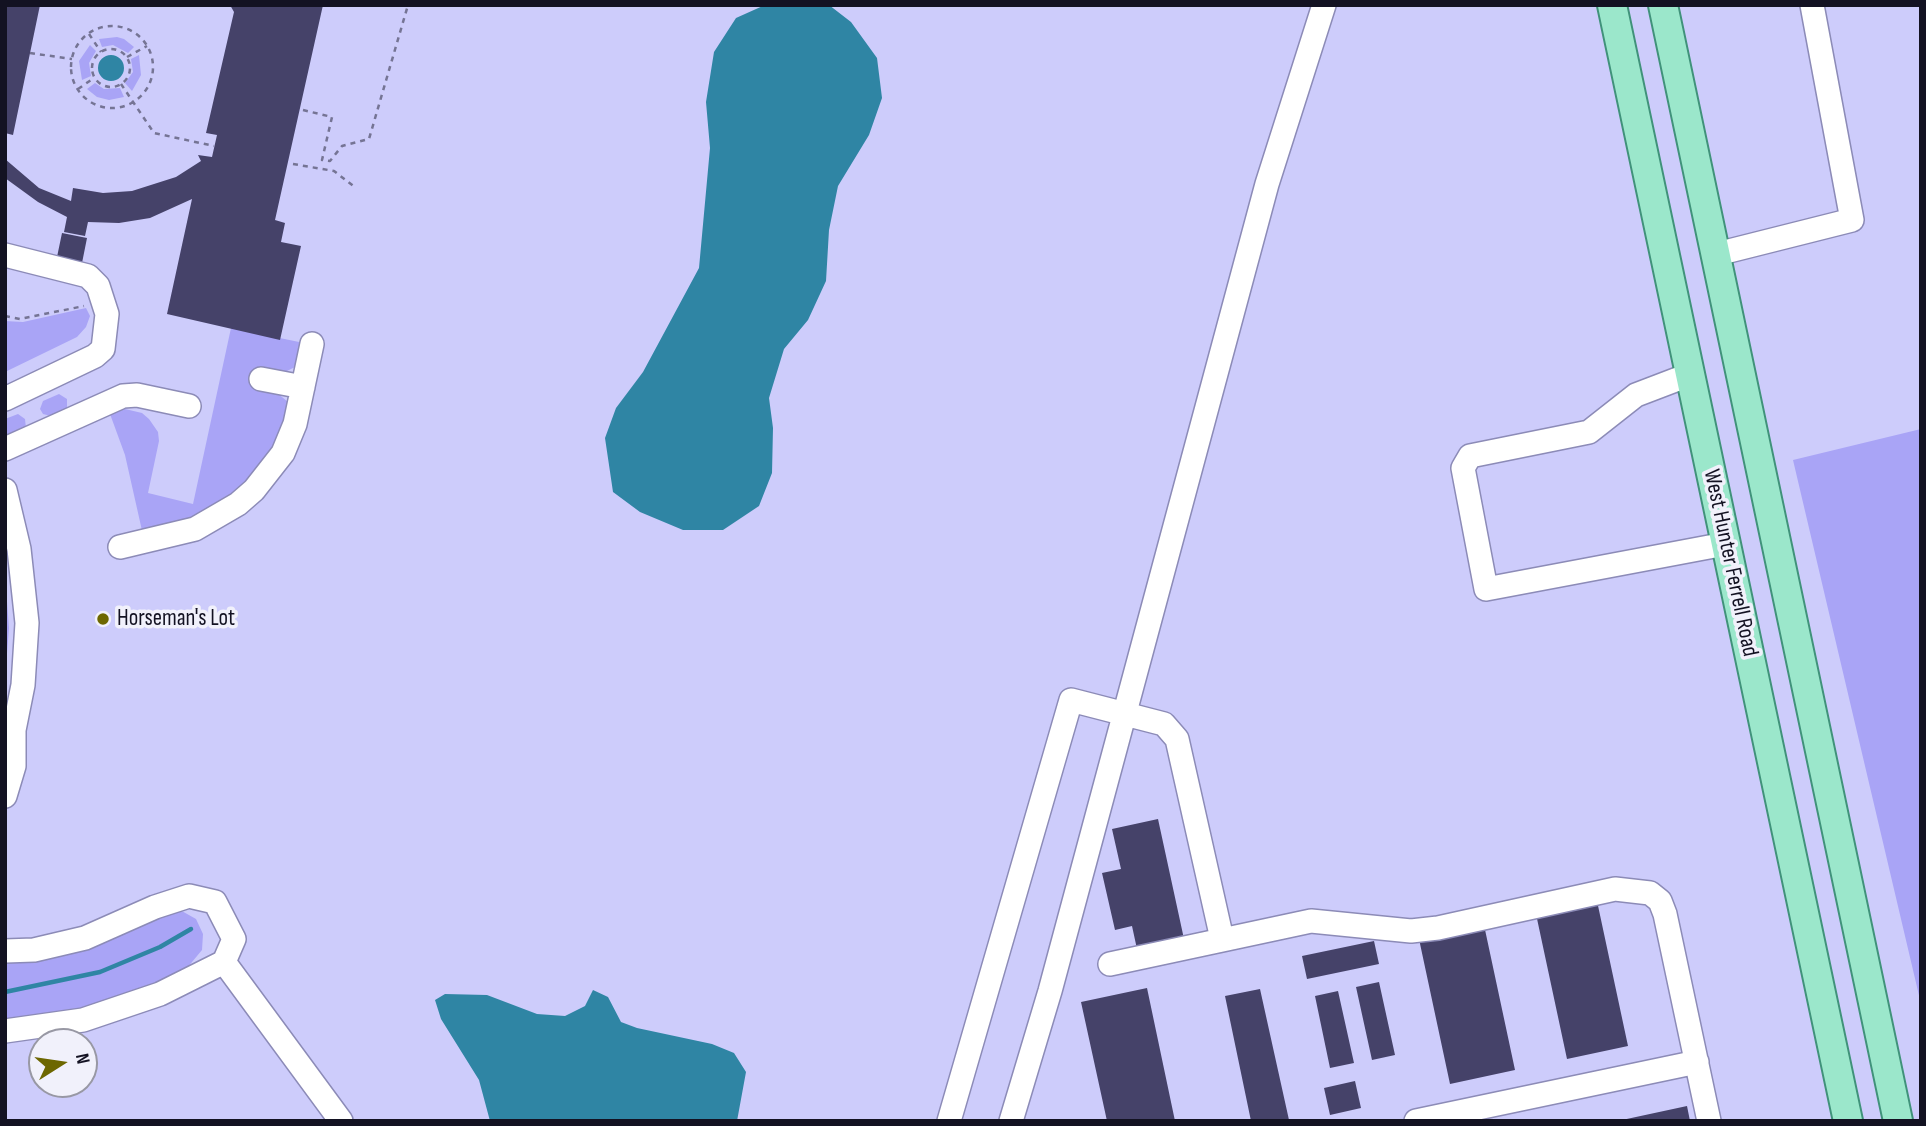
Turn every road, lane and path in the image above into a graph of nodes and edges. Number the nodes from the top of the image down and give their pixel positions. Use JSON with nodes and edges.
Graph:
{"nodes":[{"id":1,"x":408,"y":5,"type":"edge"},
{"id":2,"x":1324,"y":5,"type":"edge"},
{"id":3,"x":1612,"y":5,"type":"edge"},
{"id":4,"x":1663,"y":5,"type":"edge"},
{"id":5,"x":1812,"y":5,"type":"edge"},
{"id":6,"x":89,"y":33,"type":"junction"},
{"id":7,"x":147,"y":46,"type":"junction"},
{"id":8,"x":101,"y":52,"type":"junction"},
{"id":9,"x":30,"y":53,"type":"dead end"},
{"id":10,"x":127,"y":57,"type":"junction"},
{"id":11,"x":72,"y":59,"type":"junction"},
{"id":12,"x":94,"y":78,"type":"junction"},
{"id":13,"x":121,"y":84,"type":"junction"},
{"id":14,"x":78,"y":89,"type":"junction"},
{"id":15,"x":133,"y":103,"type":"junction"},
{"id":16,"x":303,"y":110,"type":"dead end"},
{"id":17,"x":214,"y":146,"type":"dead end"},
{"id":18,"x":293,"y":164,"type":"dead end"},
{"id":19,"x":356,"y":188,"type":"dead end"},
{"id":20,"x":1717,"y":254,"type":"junction"},
{"id":21,"x":5,"y":255,"type":"edge"},
{"id":22,"x":92,"y":304,"type":"dead end"},
{"id":23,"x":5,"y":316,"type":"edge"},
{"id":24,"x":312,"y":344,"type":"dead end"},
{"id":25,"x":1691,"y":374,"type":"junction"},
{"id":26,"x":261,"y":379,"type":"dead end"},
{"id":27,"x":303,"y":387,"type":"junction"},
{"id":28,"x":5,"y":399,"type":"edge"},
{"id":29,"x":189,"y":406,"type":"dead end"},
{"id":30,"x":5,"y":449,"type":"edge"},
{"id":31,"x":5,"y":490,"type":"edge"},
{"id":32,"x":1725,"y":544,"type":"junction"},
{"id":33,"x":120,"y":547,"type":"dead end"},
{"id":34,"x":1125,"y":712,"type":"junction"},
{"id":35,"x":10,"y":737,"type":"edge"},
{"id":36,"x":5,"y":796,"type":"edge"},
{"id":37,"x":1222,"y":939,"type":"junction"},
{"id":38,"x":5,"y":951,"type":"edge"},
{"id":39,"x":224,"y":961,"type":"junction"},
{"id":40,"x":1110,"y":964,"type":"dead end"},
{"id":41,"x":5,"y":1031,"type":"edge"},
{"id":42,"x":1697,"y":1062,"type":"junction"},
{"id":43,"x":341,"y":1121,"type":"edge"},
{"id":44,"x":949,"y":1121,"type":"edge"},
{"id":45,"x":1011,"y":1121,"type":"edge"},
{"id":46,"x":1416,"y":1121,"type":"edge"},
{"id":47,"x":1709,"y":1121,"type":"edge"},
{"id":48,"x":1848,"y":1121,"type":"edge"},
{"id":49,"x":1898,"y":1121,"type":"edge"}],
"edges":[{"from":1,"to":16,"type":"path"},
{"from":2,"to":34,"type":"street"},
{"from":3,"to":25,"type":"main road","name":"West Hunter Ferrell Road"},
{"from":4,"to":20,"type":"main road"},
{"from":5,"to":20,"type":"street"},
{"from":6,"to":7,"type":"path"},
{"from":6,"to":8,"type":"path"},
{"from":6,"to":11,"type":"path"},
{"from":7,"to":10,"type":"path"},
{"from":7,"to":15,"type":"path"},
{"from":8,"to":10,"type":"path"},
{"from":8,"to":12,"type":"path"},
{"from":9,"to":11,"type":"path"},
{"from":10,"to":13,"type":"path"},
{"from":11,"to":14,"type":"path"},
{"from":12,"to":13,"type":"path"},
{"from":12,"to":14,"type":"path"},
{"from":13,"to":15,"type":"path"},
{"from":14,"to":15,"type":"path"},
{"from":15,"to":17,"type":"path"},
{"from":18,"to":19,"type":"path"},
{"from":20,"to":49,"type":"main road"},
{"from":21,"to":28,"type":"street"},
{"from":22,"to":23,"type":"path"},
{"from":24,"to":27,"type":"street"},
{"from":25,"to":32,"type":"main road","name":"West Hunter Ferrell Road"},
{"from":25,"to":32,"type":"street"},
{"from":26,"to":27,"type":"street"},
{"from":27,"to":33,"type":"street"},
{"from":29,"to":30,"type":"street"},
{"from":31,"to":35,"type":"street"},
{"from":32,"to":48,"type":"main road","name":"West Hunter Ferrell Road"},
{"from":34,"to":37,"type":"street"},
{"from":34,"to":44,"type":"street"},
{"from":34,"to":45,"type":"street"},
{"from":35,"to":36,"type":"street"},
{"from":37,"to":40,"type":"street"},
{"from":37,"to":42,"type":"street"},
{"from":38,"to":39,"type":"street"},
{"from":39,"to":41,"type":"street"},
{"from":39,"to":43,"type":"street"},
{"from":42,"to":46,"type":"street"},
{"from":42,"to":47,"type":"street"}]}
